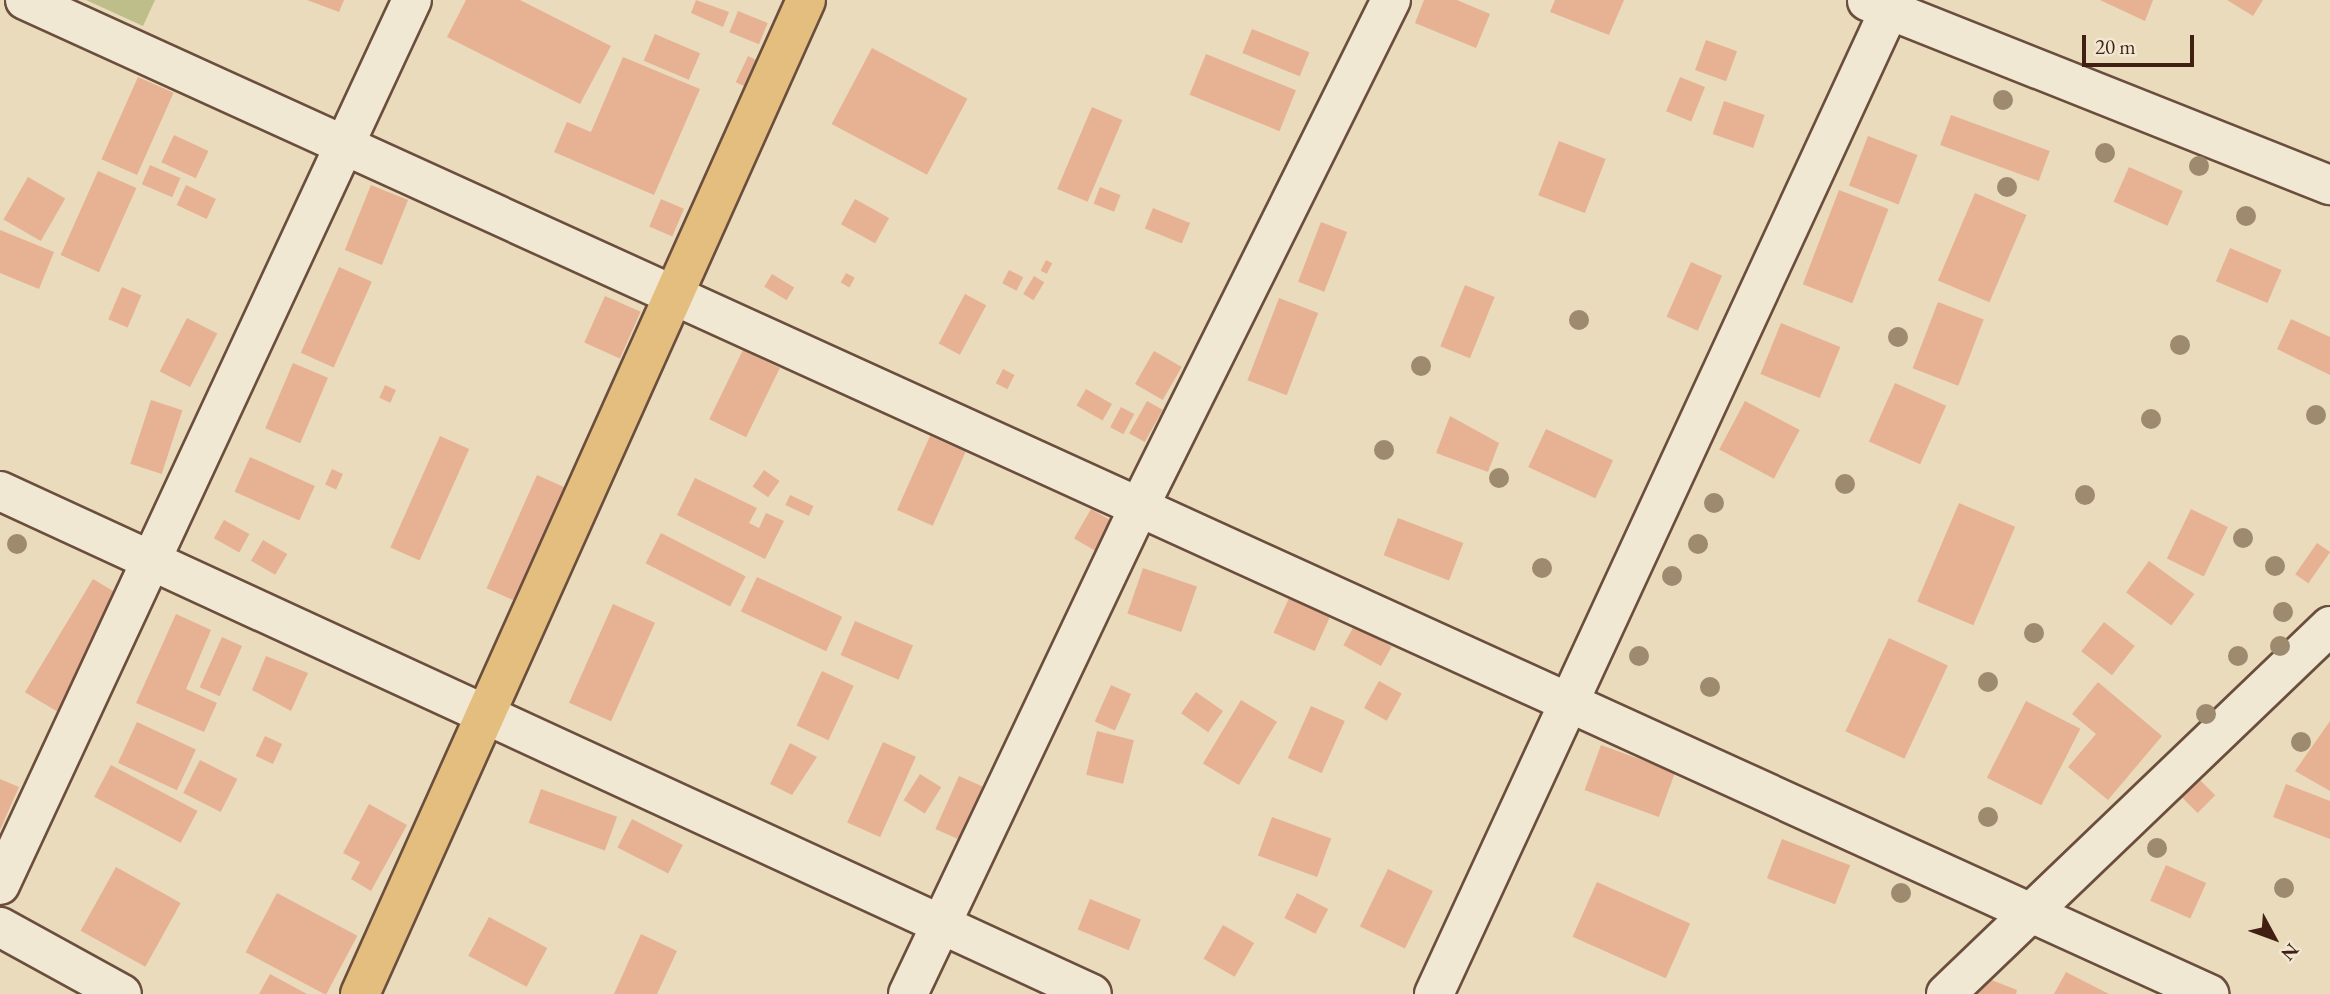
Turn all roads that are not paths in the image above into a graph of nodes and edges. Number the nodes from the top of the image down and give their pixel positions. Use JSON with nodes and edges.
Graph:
{"nodes":[{"id":1,"x":25,"y":0,"type":"edge"},
{"id":2,"x":412,"y":0,"type":"edge"},
{"id":3,"x":806,"y":0,"type":"edge"},
{"id":4,"x":1391,"y":0,"type":"edge"},
{"id":5,"x":1883,"y":3,"type":"edge"},
{"id":6,"x":344,"y":145,"type":"junction"},
{"id":7,"x":2330,"y":185,"type":"edge"},
{"id":8,"x":673,"y":295,"type":"junction"},
{"id":9,"x":0,"y":491,"type":"edge"},
{"id":10,"x":1139,"y":507,"type":"junction"},
{"id":11,"x":151,"y":561,"type":"junction"},
{"id":12,"x":2330,"y":626,"type":"edge"},
{"id":13,"x":1569,"y":703,"type":"junction"},
{"id":14,"x":485,"y":715,"type":"junction"},
{"id":15,"x":0,"y":885,"type":"edge"},
{"id":16,"x":2032,"y":914,"type":"junction"},
{"id":17,"x":941,"y":924,"type":"junction"},
{"id":18,"x":0,"y":927,"type":"edge"},
{"id":19,"x":122,"y":994,"type":"edge"},
{"id":20,"x":360,"y":994,"type":"edge"},
{"id":21,"x":908,"y":994,"type":"edge"},
{"id":22,"x":1092,"y":994,"type":"edge"},
{"id":23,"x":1434,"y":994,"type":"edge"},
{"id":24,"x":1946,"y":994,"type":"edge"},
{"id":25,"x":2209,"y":994,"type":"edge"}],
"edges":[{"from":1,"to":6,"type":"street"},
{"from":2,"to":6,"type":"street"},
{"from":3,"to":8,"type":"main road"},
{"from":4,"to":10,"type":"street"},
{"from":5,"to":7,"type":"street"},
{"from":5,"to":13,"type":"street"},
{"from":6,"to":8,"type":"street"},
{"from":6,"to":11,"type":"street"},
{"from":8,"to":10,"type":"street"},
{"from":8,"to":14,"type":"main road"},
{"from":9,"to":11,"type":"street"},
{"from":10,"to":13,"type":"street"},
{"from":10,"to":17,"type":"street"},
{"from":11,"to":14,"type":"street"},
{"from":11,"to":15,"type":"street"},
{"from":12,"to":16,"type":"street"},
{"from":13,"to":16,"type":"street"},
{"from":13,"to":23,"type":"street"},
{"from":14,"to":17,"type":"street"},
{"from":14,"to":20,"type":"main road"},
{"from":16,"to":24,"type":"street"},
{"from":16,"to":25,"type":"street"},
{"from":17,"to":21,"type":"street"},
{"from":17,"to":22,"type":"street"},
{"from":18,"to":19,"type":"street"}]}
